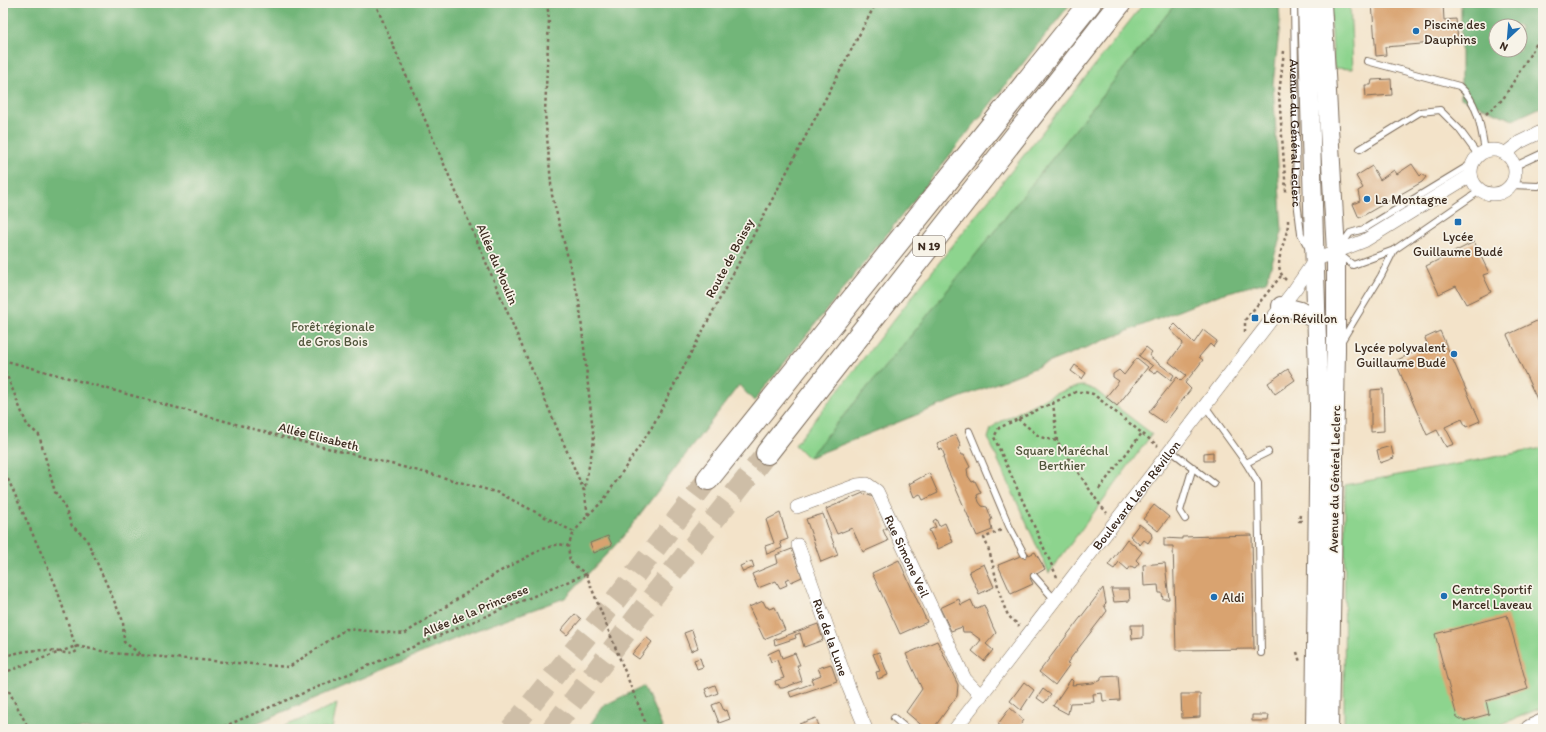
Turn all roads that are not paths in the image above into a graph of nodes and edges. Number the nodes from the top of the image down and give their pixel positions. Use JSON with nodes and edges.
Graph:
{"nodes":[{"id":1,"x":1090,"y":3,"type":"edge"},
{"id":2,"x":1120,"y":3,"type":"edge"},
{"id":3,"x":1294,"y":3,"type":"edge"},
{"id":4,"x":1307,"y":3,"type":"edge"},
{"id":5,"x":1322,"y":3,"type":"edge"},
{"id":6,"x":1367,"y":61,"type":"dead end"},
{"id":7,"x":1543,"y":132,"type":"edge"},
{"id":8,"x":1360,"y":149,"type":"dead end"},
{"id":9,"x":1506,"y":153,"type":"junction"},
{"id":10,"x":1543,"y":153,"type":"edge"},
{"id":11,"x":1477,"y":161,"type":"junction"},
{"id":12,"x":1515,"y":166,"type":"junction"},
{"id":13,"x":1543,"y":184,"type":"edge"},
{"id":14,"x":1511,"y":185,"type":"junction"},
{"id":15,"x":1481,"y":190,"type":"junction"},
{"id":16,"x":1342,"y":228,"type":"junction"},
{"id":17,"x":1394,"y":250,"type":"junction"},
{"id":18,"x":1336,"y":252,"type":"junction"},
{"id":19,"x":1315,"y":260,"type":"junction"},
{"id":20,"x":1281,"y":306,"type":"junction"},
{"id":21,"x":1317,"y":321,"type":"junction"},
{"id":22,"x":1336,"y":350,"type":"junction"},
{"id":23,"x":1204,"y":405,"type":"junction"},
{"id":24,"x":969,"y":432,"type":"dead end"},
{"id":25,"x":1169,"y":452,"type":"junction"},
{"id":26,"x":1268,"y":452,"type":"dead end"},
{"id":27,"x":767,"y":453,"type":"tunnel mouth"},
{"id":28,"x":1246,"y":463,"type":"junction"},
{"id":29,"x":1193,"y":468,"type":"junction"},
{"id":30,"x":708,"y":479,"type":"tunnel mouth"},
{"id":31,"x":1214,"y":484,"type":"dead end"},
{"id":32,"x":797,"y":507,"type":"dead end"},
{"id":33,"x":1184,"y":519,"type":"dead end"},
{"id":34,"x":798,"y":545,"type":"dead end"},
{"id":35,"x":1024,"y":554,"type":"dead end"},
{"id":36,"x":1034,"y":576,"type":"dead end"},
{"id":37,"x":1059,"y":595,"type":"junction"},
{"id":38,"x":1261,"y":653,"type":"dead end"},
{"id":39,"x":981,"y":696,"type":"junction"},
{"id":40,"x":894,"y":718,"type":"dead end"},
{"id":41,"x":1543,"y":723,"type":"edge"},
{"id":42,"x":866,"y":729,"type":"edge"},
{"id":43,"x":907,"y":729,"type":"edge"},
{"id":44,"x":955,"y":729,"type":"edge"},
{"id":45,"x":1315,"y":729,"type":"edge"},
{"id":46,"x":1329,"y":729,"type":"edge"},
{"id":47,"x":1530,"y":729,"type":"edge"}],
"edges":[{"from":1,"to":30,"type":"highway","number":"N 19"},
{"from":2,"to":27,"type":"highway","number":"N 19"},
{"from":3,"to":19,"type":"lane","name":"Avenue du Général Leclerc"},
{"from":4,"to":19,"type":"main road"},
{"from":5,"to":16,"type":"main road","name":"Avenue du Général Leclerc"},
{"from":6,"to":11,"type":"lane"},
{"from":7,"to":9,"type":"street"},
{"from":8,"to":11,"type":"lane"},
{"from":9,"to":11,"type":"street"},
{"from":9,"to":12,"type":"street"},
{"from":10,"to":12,"type":"lane"},
{"from":11,"to":15,"type":"street"},
{"from":11,"to":16,"type":"lane"},
{"from":11,"to":18,"type":"street"},
{"from":12,"to":14,"type":"street"},
{"from":13,"to":14,"type":"lane"},
{"from":14,"to":15,"type":"street"},
{"from":15,"to":17,"type":"lane"},
{"from":16,"to":18,"type":"main road","name":"Avenue du Général Leclerc"},
{"from":17,"to":18,"type":"lane"},
{"from":17,"to":22,"type":"lane"},
{"from":18,"to":19,"type":"street"},
{"from":18,"to":22,"type":"main road","name":"Avenue du Général Leclerc"},
{"from":19,"to":20,"type":"street","name":"Boulevard Léon Révillon"},
{"from":19,"to":21,"type":"main road","name":"Avenue du Général Leclerc"},
{"from":20,"to":21,"type":"main road"},
{"from":20,"to":23,"type":"street","name":"Boulevard Léon Révillon"},
{"from":21,"to":45,"type":"main road","name":"Avenue du Général Leclerc"},
{"from":22,"to":46,"type":"main road","name":"Avenue du Général Leclerc"},
{"from":23,"to":25,"type":"street","name":"Boulevard Léon Révillon"},
{"from":23,"to":28,"type":"lane"},
{"from":24,"to":35,"type":"lane"},
{"from":25,"to":29,"type":"lane"},
{"from":25,"to":37,"type":"street","name":"Boulevard Léon Révillon"},
{"from":26,"to":28,"type":"lane"},
{"from":28,"to":38,"type":"lane"},
{"from":29,"to":31,"type":"lane"},
{"from":29,"to":33,"type":"lane"},
{"from":32,"to":39,"type":"street","name":"Rue Simone Veil"},
{"from":34,"to":42,"type":"street","name":"Rue de la Lune"},
{"from":36,"to":37,"type":"lane"},
{"from":37,"to":39,"type":"street","name":"Boulevard Léon Révillon"},
{"from":39,"to":44,"type":"street","name":"Boulevard Léon Révillon"},
{"from":40,"to":43,"type":"lane"},
{"from":41,"to":47,"type":"main road"}]}
